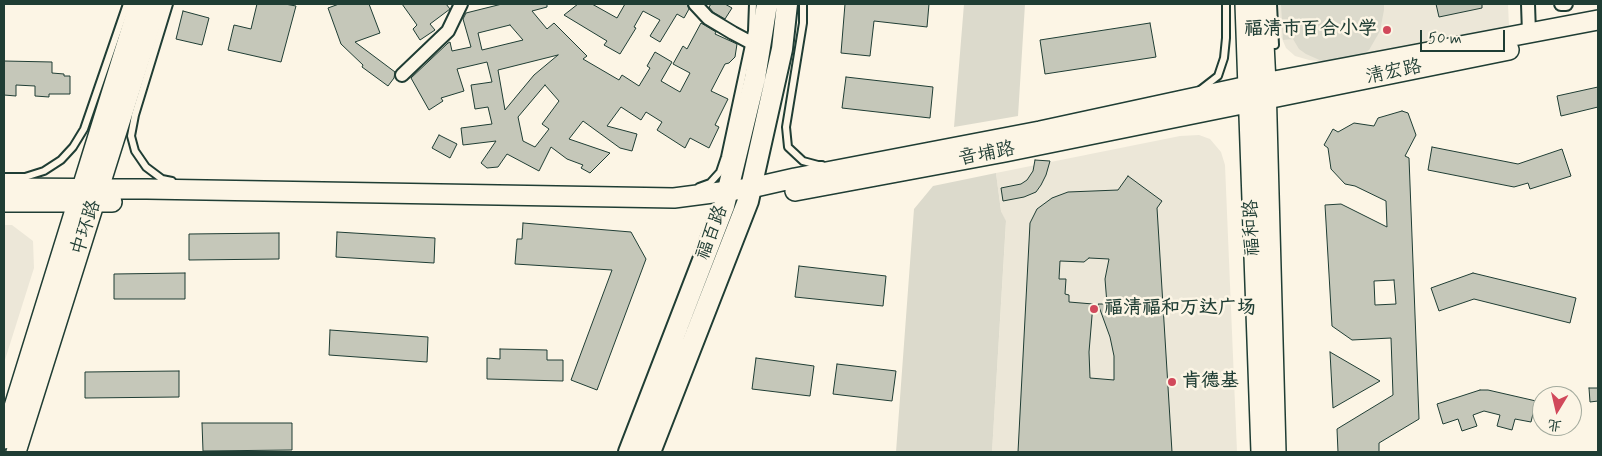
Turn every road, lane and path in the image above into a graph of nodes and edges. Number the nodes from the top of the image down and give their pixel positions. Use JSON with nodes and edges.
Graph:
{"nodes":[{"id":1,"x":127,"y":4,"type":"edge"},
{"id":2,"x":139,"y":4,"type":"edge"},
{"id":3,"x":157,"y":4,"type":"edge"},
{"id":4,"x":169,"y":4,"type":"edge"},
{"id":5,"x":461,"y":4,"type":"edge"},
{"id":6,"x":695,"y":4,"type":"edge"},
{"id":7,"x":753,"y":4,"type":"edge"},
{"id":8,"x":767,"y":4,"type":"edge"},
{"id":9,"x":787,"y":4,"type":"edge"},
{"id":10,"x":803,"y":4,"type":"edge"},
{"id":11,"x":1226,"y":4,"type":"edge"},
{"id":12,"x":1245,"y":4,"type":"edge"},
{"id":13,"x":1262,"y":4,"type":"edge"},
{"id":14,"x":1273,"y":4,"type":"edge"},
{"id":15,"x":1528,"y":4,"type":"edge"},
{"id":16,"x":1561,"y":4,"type":"edge"},
{"id":17,"x":1566,"y":4,"type":"edge"},
{"id":18,"x":1598,"y":20,"type":"edge"},
{"id":19,"x":1598,"y":32,"type":"edge"},
{"id":20,"x":1529,"y":33,"type":"junction"},
{"id":21,"x":755,"y":45,"type":"junction"},
{"id":22,"x":1275,"y":45,"type":"dead end"},
{"id":23,"x":402,"y":75,"type":"dead end"},
{"id":24,"x":1257,"y":93,"type":"junction"},
{"id":25,"x":1144,"y":101,"type":"dead end"},
{"id":26,"x":828,"y":164,"type":"dead end"},
{"id":27,"x":4,"y":177,"type":"edge"},
{"id":28,"x":4,"y":188,"type":"edge"},
{"id":29,"x":750,"y":194,"type":"junction"},
{"id":30,"x":89,"y":196,"type":"junction"},
{"id":31,"x":726,"y":199,"type":"junction"},
{"id":32,"x":4,"y":202,"type":"edge"},
{"id":33,"x":4,"y":439,"type":"edge"},
{"id":34,"x":16,"y":452,"type":"edge"},
{"id":35,"x":629,"y":452,"type":"edge"},
{"id":36,"x":650,"y":452,"type":"edge"},
{"id":37,"x":1261,"y":452,"type":"edge"},
{"id":38,"x":1276,"y":452,"type":"edge"}],
"edges":[{"from":1,"to":27,"type":"lane"},
{"from":2,"to":30,"type":"street","name":"中环路"},
{"from":3,"to":30,"type":"street","name":"中环路"},
{"from":4,"to":21,"type":"lane"},
{"from":5,"to":23,"type":"street"},
{"from":6,"to":21,"type":"street"},
{"from":7,"to":21,"type":"lane"},
{"from":8,"to":21,"type":"main road","name":"福百路"},
{"from":9,"to":29,"type":"main road","name":"福百路"},
{"from":10,"to":26,"type":"lane"},
{"from":11,"to":25,"type":"lane"},
{"from":12,"to":24,"type":"street","name":"福和路"},
{"from":13,"to":24,"type":"street","name":"福和路"},
{"from":14,"to":22,"type":"lane"},
{"from":15,"to":20,"type":"street"},
{"from":16,"to":17,"type":"street"},
{"from":18,"to":20,"type":"street","name":"清宏路"},
{"from":19,"to":24,"type":"street","name":"清宏路"},
{"from":20,"to":24,"type":"street","name":"清宏路"},
{"from":21,"to":31,"type":"main road","name":"福百路"},
{"from":24,"to":29,"type":"street","name":"音埔路"},
{"from":24,"to":37,"type":"street","name":"福和路"},
{"from":24,"to":38,"type":"street","name":"福和路"},
{"from":28,"to":30,"type":"street"},
{"from":29,"to":31,"type":"street","name":"音埔路"},
{"from":29,"to":36,"type":"main road","name":"福百路"},
{"from":30,"to":31,"type":"street","name":"音埔路"},
{"from":30,"to":32,"type":"street"},
{"from":30,"to":33,"type":"street","name":"中环路"},
{"from":30,"to":34,"type":"street","name":"中环路"},
{"from":31,"to":35,"type":"main road","name":"福百路"}]}
